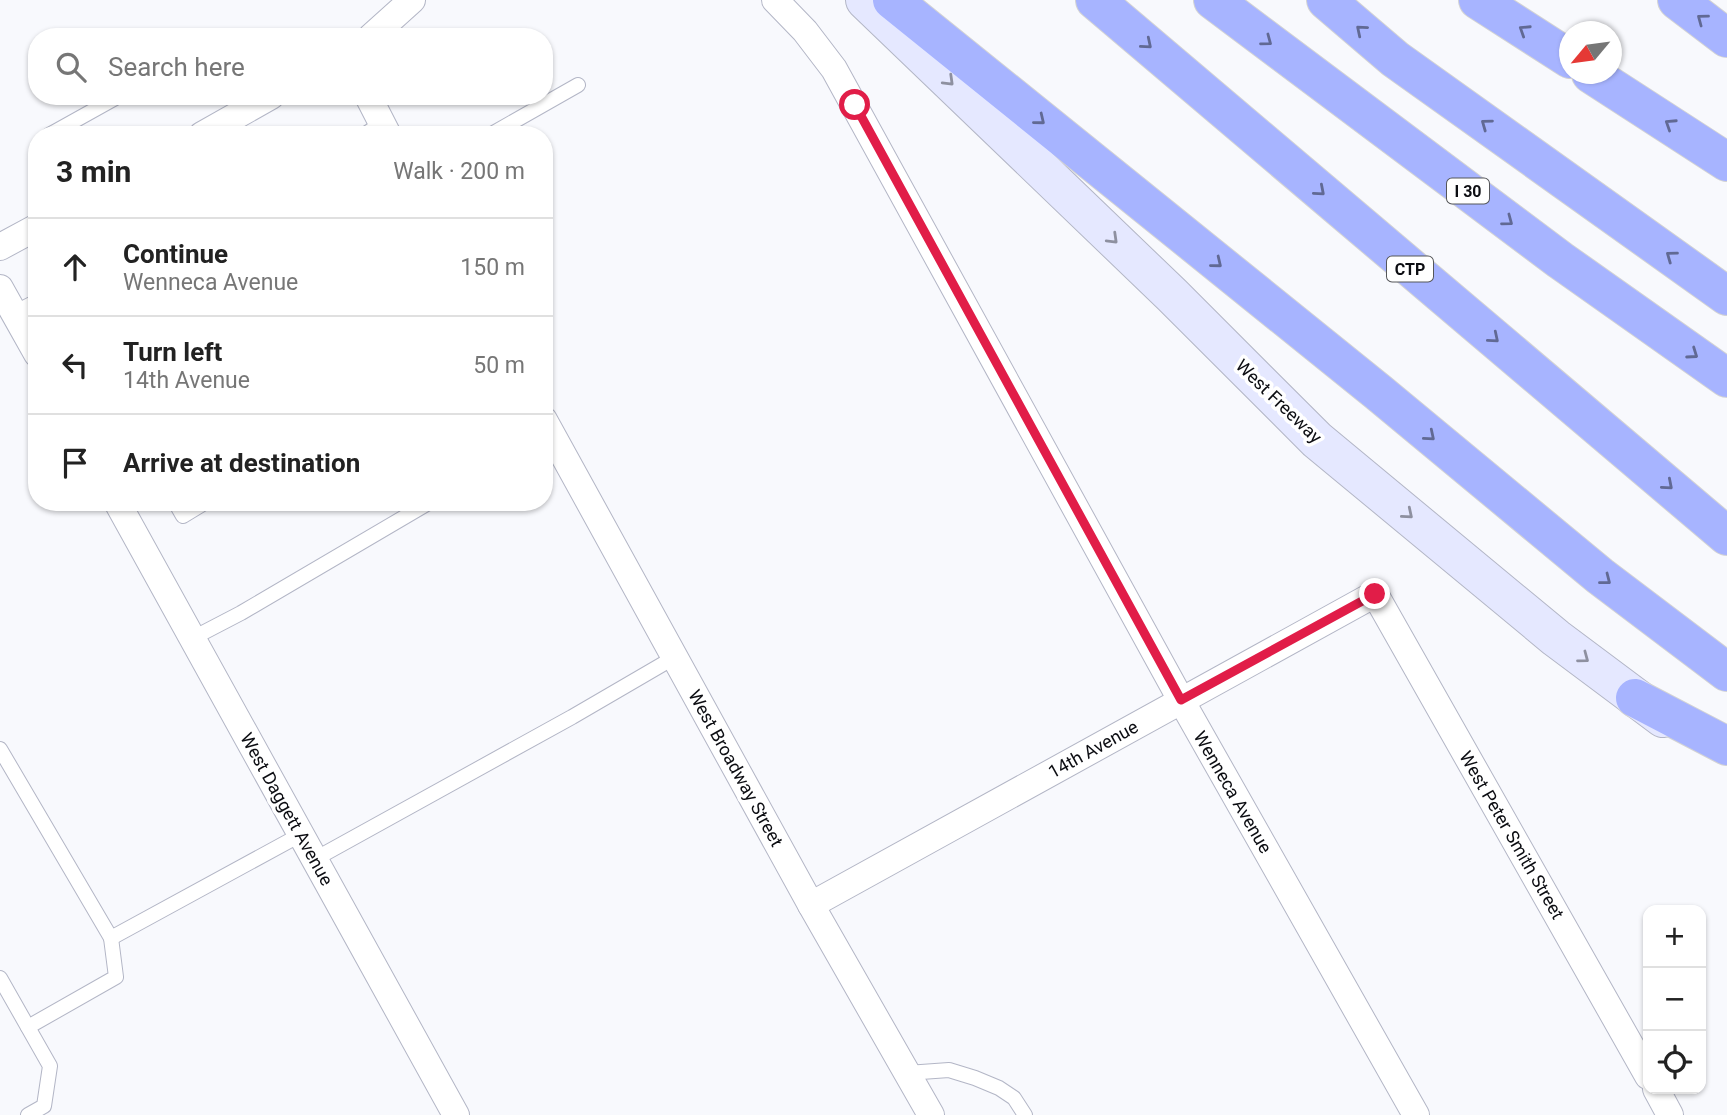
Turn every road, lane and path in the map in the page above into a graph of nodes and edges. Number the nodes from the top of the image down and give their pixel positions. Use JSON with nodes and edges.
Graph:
{"nodes":[{"id":1,"x":412,"y":0,"type":"edge"},
{"id":2,"x":775,"y":0,"type":"edge"},
{"id":3,"x":864,"y":0,"type":"edge"},
{"id":4,"x":892,"y":0,"type":"edge"},
{"id":5,"x":1095,"y":0,"type":"edge"},
{"id":6,"x":1213,"y":0,"type":"edge"},
{"id":7,"x":1326,"y":0,"type":"edge"},
{"id":8,"x":1478,"y":0,"type":"edge"},
{"id":9,"x":1677,"y":0,"type":"edge"},
{"id":10,"x":381,"y":28,"type":"edge"},
{"id":11,"x":1727,"y":38,"type":"edge"},
{"id":12,"x":1559,"y":53,"type":"edge"},
{"id":13,"x":1606,"y":84,"type":"edge"},
{"id":14,"x":578,"y":85,"type":"dead end"},
{"id":15,"x":553,"y":99,"type":"edge"},
{"id":16,"x":103,"y":105,"type":"edge"},
{"id":17,"x":240,"y":105,"type":"edge"},
{"id":18,"x":371,"y":105,"type":"edge"},
{"id":19,"x":543,"y":105,"type":"edge"},
{"id":20,"x":64,"y":126,"type":"edge"},
{"id":21,"x":213,"y":126,"type":"edge"},
{"id":22,"x":377,"y":126,"type":"edge"},
{"id":23,"x":506,"y":126,"type":"edge"},
{"id":24,"x":1727,"y":162,"type":"edge"},
{"id":25,"x":28,"y":232,"type":"edge"},
{"id":26,"x":0,"y":247,"type":"edge"},
{"id":27,"x":0,"y":288,"type":"edge"},
{"id":28,"x":1727,"y":296,"type":"edge"},
{"id":29,"x":26,"y":307,"type":"edge"},
{"id":30,"x":1727,"y":377,"type":"edge"},
{"id":31,"x":553,"y":443,"type":"edge"},
{"id":32,"x":122,"y":511,"type":"edge"},
{"id":33,"x":415,"y":511,"type":"edge"},
{"id":34,"x":1727,"y":536,"type":"edge"},
{"id":35,"x":1375,"y":594,"type":"joint"},
{"id":36,"x":193,"y":638,"type":"junction"},
{"id":37,"x":675,"y":657,"type":"junction"},
{"id":38,"x":1727,"y":672,"type":"edge"},
{"id":39,"x":1635,"y":698,"type":"junction"},
{"id":40,"x":1181,"y":700,"type":"junction"},
{"id":41,"x":1727,"y":746,"type":"edge"},
{"id":42,"x":0,"y":749,"type":"edge"},
{"id":43,"x":1727,"y":765,"type":"edge"},
{"id":44,"x":300,"y":835,"type":"junction"},
{"id":45,"x":315,"y":859,"type":"junction"},
{"id":46,"x":811,"y":905,"type":"junction"},
{"id":47,"x":111,"y":938,"type":"junction"},
{"id":48,"x":0,"y":978,"type":"edge"},
{"id":49,"x":28,"y":1027,"type":"junction"},
{"id":50,"x":1643,"y":1067,"type":"edge"},
{"id":51,"x":907,"y":1073,"type":"junction"},
{"id":52,"x":1659,"y":1094,"type":"edge"},
{"id":53,"x":29,"y":1115,"type":"edge"},
{"id":54,"x":456,"y":1115,"type":"edge"},
{"id":55,"x":931,"y":1115,"type":"edge"},
{"id":56,"x":1026,"y":1115,"type":"edge"},
{"id":57,"x":1416,"y":1115,"type":"edge"},
{"id":58,"x":1671,"y":1115,"type":"edge"}],
"edges":[{"from":1,"to":10,"type":"street"},
{"from":2,"to":40,"type":"street","name":"Wenneca Avenue"},
{"from":3,"to":39,"type":"main road","name":"West Freeway","one_way":true},
{"from":4,"to":38,"type":"highway","one_way":true},
{"from":5,"to":34,"type":"highway","number":"CTP","one_way":true},
{"from":6,"to":30,"type":"highway","number":"I 30","one_way":true},
{"from":28,"to":7,"type":"highway","one_way":true},
{"from":12,"to":8,"type":"highway","one_way":true},
{"from":11,"to":9,"type":"highway","one_way":true},
{"from":24,"to":13,"type":"highway","one_way":true},
{"from":14,"to":15,"type":"lane"},
{"from":16,"to":20,"type":"lane"},
{"from":17,"to":21,"type":"street"},
{"from":18,"to":22,"type":"street"},
{"from":19,"to":23,"type":"lane"},
{"from":25,"to":26,"type":"street"},
{"from":27,"to":29,"type":"street"},
{"from":31,"to":37,"type":"street","name":"West Broadway Street"},
{"from":32,"to":36,"type":"street","name":"West Daggett Avenue"},
{"from":33,"to":36,"type":"lane"},
{"from":35,"to":40,"type":"street","name":"14th Avenue"},
{"from":35,"to":50,"type":"street","name":"West Peter Smith Street"},
{"from":36,"to":44,"type":"street","name":"West Daggett Avenue"},
{"from":37,"to":45,"type":"lane"},
{"from":37,"to":46,"type":"street","name":"West Broadway Street"},
{"from":39,"to":41,"type":"highway"},
{"from":39,"to":43,"type":"main road","name":"West Freeway"},
{"from":40,"to":46,"type":"street","name":"14th Avenue"},
{"from":40,"to":57,"type":"street","name":"Wenneca Avenue"},
{"from":42,"to":47,"type":"lane"},
{"from":44,"to":45,"type":"street","name":"West Daggett Avenue"},
{"from":44,"to":47,"type":"lane"},
{"from":45,"to":54,"type":"street","name":"West Daggett Avenue"},
{"from":46,"to":51,"type":"street","name":"West Broadway Street"},
{"from":47,"to":49,"type":"lane"},
{"from":48,"to":49,"type":"lane"},
{"from":49,"to":53,"type":"lane"},
{"from":51,"to":55,"type":"street","name":"West Broadway Street"},
{"from":51,"to":56,"type":"lane"},
{"from":52,"to":58,"type":"street"}]}
